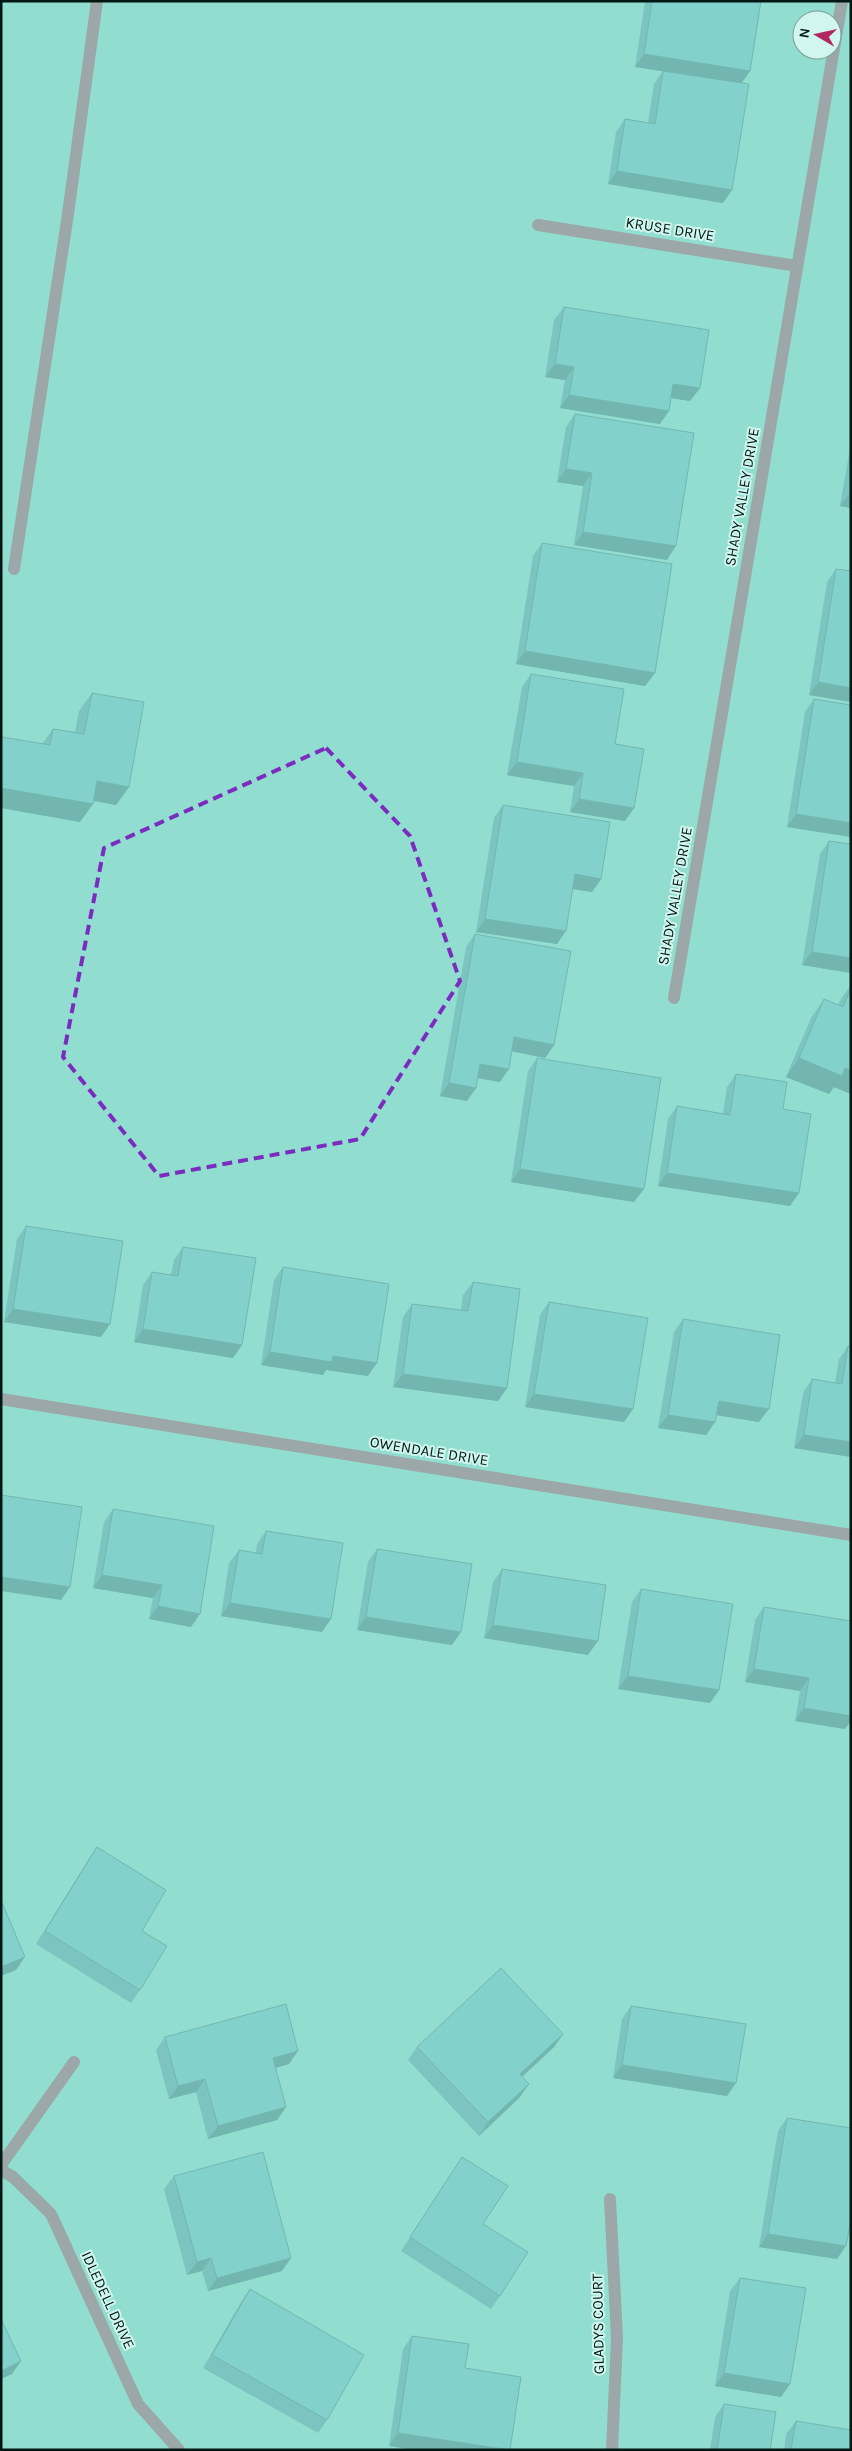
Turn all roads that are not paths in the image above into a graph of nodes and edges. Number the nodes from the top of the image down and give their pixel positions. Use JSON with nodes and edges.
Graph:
{"nodes":[{"id":1,"x":97,"y":1,"type":"edge"},
{"id":2,"x":842,"y":1,"type":"edge"},
{"id":3,"x":538,"y":224,"type":"dead end"},
{"id":4,"x":797,"y":266,"type":"junction"},
{"id":5,"x":14,"y":568,"type":"dead end"},
{"id":6,"x":674,"y":998,"type":"dead end"},
{"id":7,"x":1,"y":1399,"type":"edge"},
{"id":8,"x":851,"y":1534,"type":"edge"},
{"id":9,"x":74,"y":2062,"type":"dead end"},
{"id":10,"x":1,"y":2165,"type":"edge"},
{"id":11,"x":1,"y":2170,"type":"edge"},
{"id":12,"x":610,"y":2198,"type":"dead end"},
{"id":13,"x":179,"y":2450,"type":"edge"},
{"id":14,"x":612,"y":2450,"type":"edge"}],
"edges":[{"from":1,"to":5,"type":"street"},
{"from":2,"to":4,"type":"street","name":"SHADY VALLEY DRIVE"},
{"from":3,"to":4,"type":"street","name":"KRUSE DRIVE"},
{"from":4,"to":6,"type":"street","name":"SHADY VALLEY DRIVE"},
{"from":7,"to":8,"type":"street","name":"OWENDALE DRIVE"},
{"from":9,"to":10,"type":"street"},
{"from":11,"to":13,"type":"street","name":"IDLEDELL DRIVE"},
{"from":12,"to":14,"type":"street","name":"GLADYS COURT"}]}
